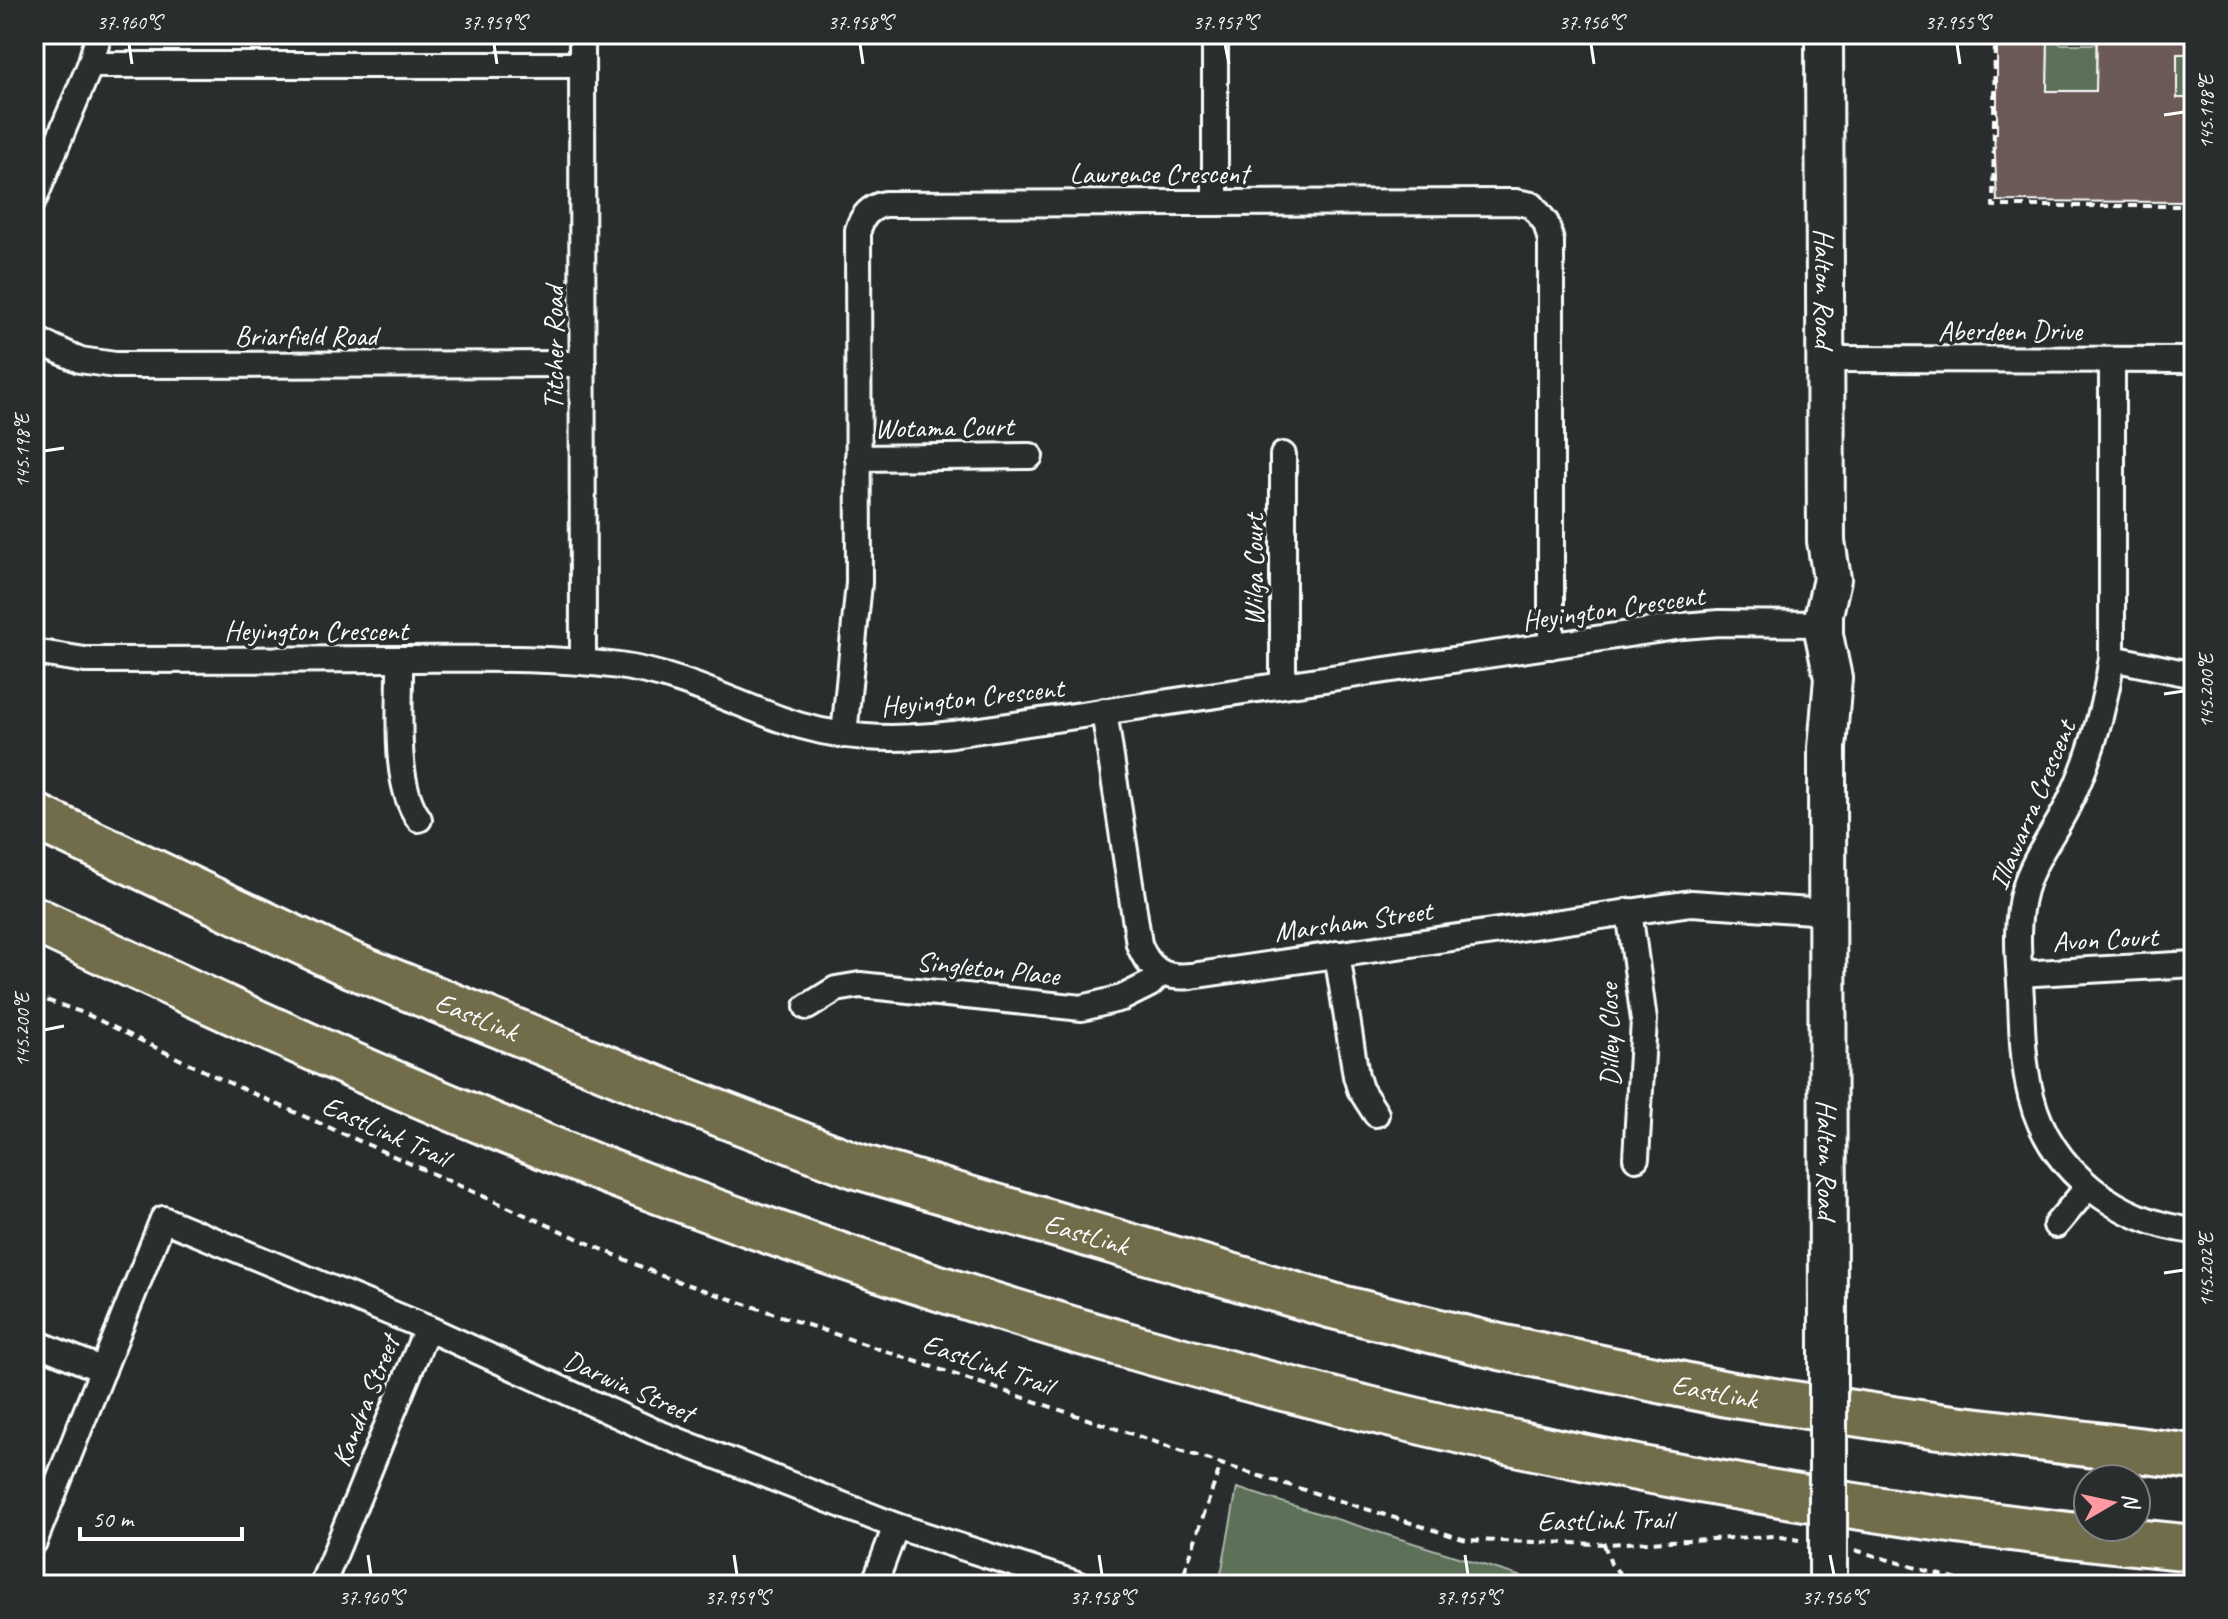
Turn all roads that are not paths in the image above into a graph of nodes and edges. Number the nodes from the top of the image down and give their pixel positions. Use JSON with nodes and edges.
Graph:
{"nodes":[{"id":1,"x":99,"y":34,"type":"edge"},
{"id":2,"x":582,"y":34,"type":"edge"},
{"id":3,"x":1215,"y":34,"type":"edge"},
{"id":4,"x":1824,"y":34,"type":"edge"},
{"id":5,"x":90,"y":65,"type":"junction"},
{"id":6,"x":582,"y":65,"type":"junction"},
{"id":7,"x":34,"y":199,"type":"edge"},
{"id":8,"x":1215,"y":203,"type":"junction"},
{"id":9,"x":34,"y":339,"type":"edge"},
{"id":10,"x":1825,"y":359,"type":"junction"},
{"id":11,"x":2112,"y":360,"type":"junction"},
{"id":12,"x":2194,"y":360,"type":"edge"},
{"id":13,"x":583,"y":364,"type":"junction"},
{"id":14,"x":1283,"y":455,"type":"dead end"},
{"id":15,"x":1030,"y":456,"type":"dead end"},
{"id":16,"x":858,"y":458,"type":"junction"},
{"id":17,"x":1816,"y":624,"type":"junction"},
{"id":18,"x":1551,"y":646,"type":"junction"},
{"id":19,"x":34,"y":652,"type":"edge"},
{"id":20,"x":2112,"y":658,"type":"junction"},
{"id":21,"x":400,"y":659,"type":"junction"},
{"id":22,"x":85,"y":660,"type":"junction"},
{"id":23,"x":583,"y":662,"type":"junction"},
{"id":24,"x":34,"y":668,"type":"edge"},
{"id":25,"x":2194,"y":675,"type":"edge"},
{"id":26,"x":1283,"y":685,"type":"junction"},
{"id":27,"x":1104,"y":711,"type":"junction"},
{"id":28,"x":844,"y":735,"type":"junction"},
{"id":29,"x":34,"y":816,"type":"edge"},
{"id":30,"x":419,"y":819,"type":"dead end"},
{"id":31,"x":1629,"y":911,"type":"junction"},
{"id":32,"x":1827,"y":912,"type":"junction"},
{"id":33,"x":34,"y":919,"type":"edge"},
{"id":34,"x":1337,"y":954,"type":"junction"},
{"id":35,"x":2194,"y":964,"type":"edge"},
{"id":36,"x":1160,"y":974,"type":"junction"},
{"id":37,"x":2020,"y":974,"type":"junction"},
{"id":38,"x":807,"y":1007,"type":"dead end"},
{"id":39,"x":1376,"y":1114,"type":"dead end"},
{"id":40,"x":1636,"y":1158,"type":"dead end"},
{"id":41,"x":2088,"y":1187,"type":"junction"},
{"id":42,"x":2056,"y":1225,"type":"dead end"},
{"id":43,"x":2194,"y":1231,"type":"edge"},
{"id":44,"x":427,"y":1328,"type":"junction"},
{"id":45,"x":34,"y":1342,"type":"edge"},
{"id":46,"x":103,"y":1370,"type":"junction"},
{"id":47,"x":2194,"y":1457,"type":"edge"},
{"id":48,"x":896,"y":1526,"type":"junction"},
{"id":49,"x":34,"y":1542,"type":"edge"},
{"id":50,"x":2194,"y":1548,"type":"edge"},
{"id":51,"x":1828,"y":1558,"type":"edge"},
{"id":52,"x":328,"y":1583,"type":"edge"},
{"id":53,"x":874,"y":1585,"type":"edge"},
{"id":54,"x":1080,"y":1585,"type":"edge"}],
"edges":[{"from":1,"to":5,"type":"street"},
{"from":2,"to":6,"type":"street","name":"Titcher Road"},
{"from":3,"to":8,"type":"street"},
{"from":4,"to":10,"type":"main road","name":"Halton Road"},
{"from":5,"to":6,"type":"street"},
{"from":5,"to":7,"type":"street"},
{"from":6,"to":13,"type":"street","name":"Titcher Road"},
{"from":8,"to":16,"type":"street","name":"Lawrence Crescent"},
{"from":8,"to":18,"type":"street","name":"Lawrence Crescent"},
{"from":9,"to":13,"type":"street","name":"Briarfield Road"},
{"from":10,"to":11,"type":"street","name":"Aberdeen Drive"},
{"from":10,"to":17,"type":"main road","name":"Halton Road"},
{"from":11,"to":12,"type":"street","name":"Aberdeen Drive"},
{"from":11,"to":20,"type":"street","name":"Illawarra Crescent"},
{"from":13,"to":23,"type":"street","name":"Titcher Road"},
{"from":14,"to":26,"type":"street","name":"Wilga Court"},
{"from":15,"to":16,"type":"street","name":"Wotama Court"},
{"from":16,"to":28,"type":"street","name":"Lawrence Crescent"},
{"from":17,"to":18,"type":"street","name":"Heyington Crescent"},
{"from":17,"to":32,"type":"main road","name":"Halton Road"},
{"from":18,"to":26,"type":"street","name":"Heyington Crescent"},
{"from":19,"to":22,"type":"street","name":"Heyington Crescent"},
{"from":20,"to":25,"type":"street"},
{"from":20,"to":37,"type":"street","name":"Illawarra Crescent"},
{"from":21,"to":22,"type":"street","name":"Heyington Crescent"},
{"from":21,"to":23,"type":"street","name":"Heyington Crescent"},
{"from":21,"to":30,"type":"street"},
{"from":22,"to":24,"type":"street","name":"Heyington Crescent"},
{"from":23,"to":28,"type":"street","name":"Heyington Crescent"},
{"from":26,"to":27,"type":"street","name":"Heyington Crescent"},
{"from":27,"to":28,"type":"street","name":"Heyington Crescent"},
{"from":27,"to":36,"type":"street"},
{"from":29,"to":47,"type":"highway","name":"EastLink"},
{"from":31,"to":32,"type":"street","name":"Marsham Street"},
{"from":31,"to":34,"type":"street","name":"Marsham Street"},
{"from":31,"to":40,"type":"street","name":"Dilley Close"},
{"from":32,"to":51,"type":"main road","name":"Halton Road","bridge":true},
{"from":33,"to":50,"type":"highway"},
{"from":34,"to":36,"type":"street","name":"Marsham Street"},
{"from":34,"to":39,"type":"street"},
{"from":35,"to":37,"type":"street","name":"Avon Court"},
{"from":36,"to":38,"type":"street","name":"Singleton Place"},
{"from":37,"to":41,"type":"street","name":"Illawarra Crescent"},
{"from":41,"to":42,"type":"street"},
{"from":41,"to":43,"type":"street","name":"Illawarra Crescent"},
{"from":44,"to":46,"type":"street","name":"Darwin Street"},
{"from":44,"to":48,"type":"street","name":"Darwin Street"},
{"from":44,"to":52,"type":"street","name":"Kandra Street"},
{"from":45,"to":46,"type":"street"},
{"from":46,"to":49,"type":"street"},
{"from":48,"to":53,"type":"street"},
{"from":48,"to":54,"type":"street","name":"Darwin Street"}]}
